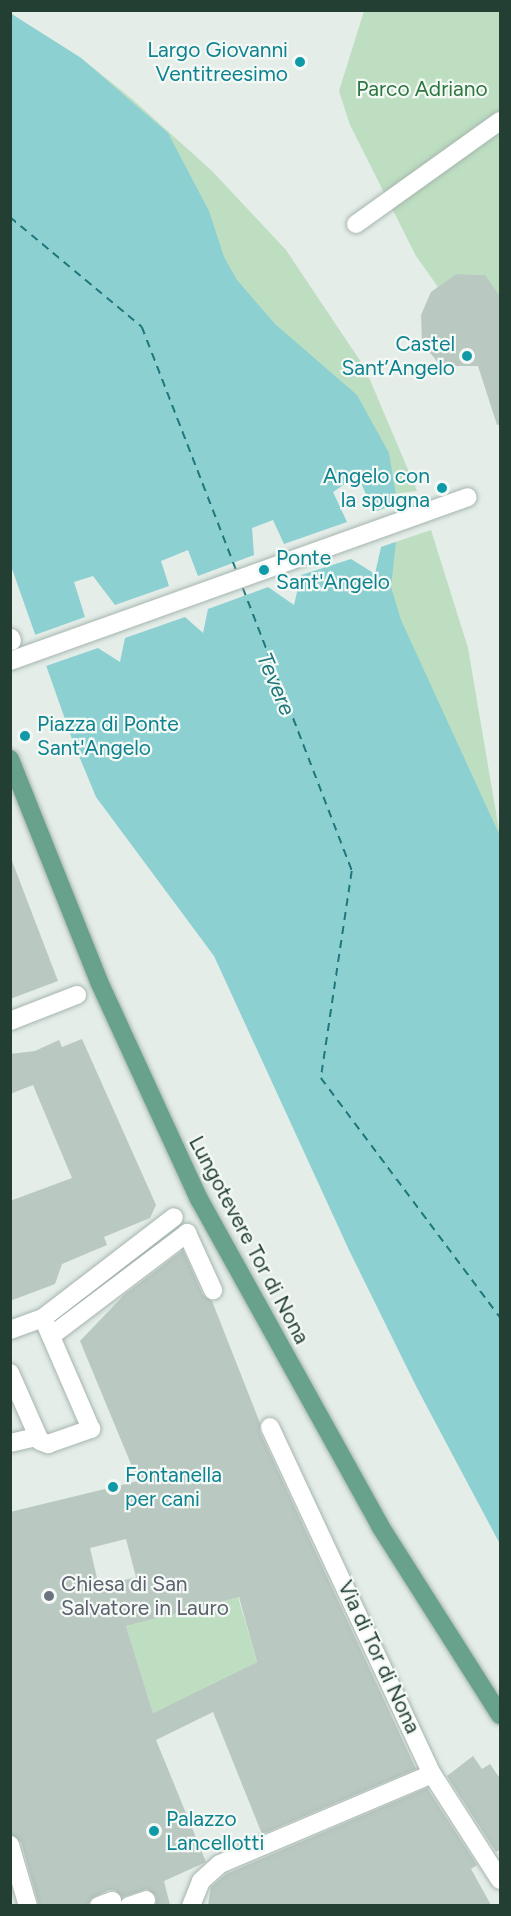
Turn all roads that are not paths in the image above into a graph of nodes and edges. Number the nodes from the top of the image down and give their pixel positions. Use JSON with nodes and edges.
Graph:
{"nodes":[{"id":1,"x":501,"y":121,"type":"edge"},
{"id":2,"x":356,"y":224,"type":"dead end"},
{"id":3,"x":468,"y":497,"type":"dead end"},
{"id":4,"x":16,"y":659,"type":"edge"},
{"id":5,"x":10,"y":759,"type":"edge"},
{"id":6,"x":77,"y":995,"type":"dead end"},
{"id":7,"x":10,"y":1021,"type":"edge"},
{"id":8,"x":174,"y":1217,"type":"dead end"},
{"id":9,"x":213,"y":1290,"type":"dead end"},
{"id":10,"x":43,"y":1318,"type":"junction"},
{"id":11,"x":10,"y":1330,"type":"edge"},
{"id":12,"x":51,"y":1336,"type":"junction"},
{"id":13,"x":10,"y":1373,"type":"edge"},
{"id":14,"x":270,"y":1427,"type":"dead end"},
{"id":15,"x":36,"y":1437,"type":"junction"},
{"id":16,"x":10,"y":1443,"type":"edge"},
{"id":17,"x":501,"y":1715,"type":"edge"},
{"id":18,"x":432,"y":1774,"type":"junction"},
{"id":19,"x":10,"y":1845,"type":"edge"},
{"id":20,"x":501,"y":1880,"type":"edge"},
{"id":21,"x":28,"y":1905,"type":"edge"},
{"id":22,"x":99,"y":1905,"type":"edge"},
{"id":23,"x":114,"y":1905,"type":"edge"},
{"id":24,"x":191,"y":1905,"type":"edge"}],
"edges":[{"from":1,"to":2,"type":"street"},
{"from":3,"to":4,"type":"street"},
{"from":5,"to":17,"type":"main road","name":"Lungotevere Tor di Nona"},
{"from":6,"to":7,"type":"street"},
{"from":8,"to":10,"type":"street"},
{"from":9,"to":12,"type":"street"},
{"from":10,"to":11,"type":"street"},
{"from":10,"to":12,"type":"street"},
{"from":12,"to":15,"type":"street"},
{"from":13,"to":15,"type":"street"},
{"from":14,"to":18,"type":"street","name":"Via di Tor di Nona"},
{"from":15,"to":16,"type":"street"},
{"from":18,"to":20,"type":"street","name":"Via di Tor di Nona"},
{"from":18,"to":24,"type":"street"},
{"from":19,"to":21,"type":"street"},
{"from":22,"to":23,"type":"street"}]}
